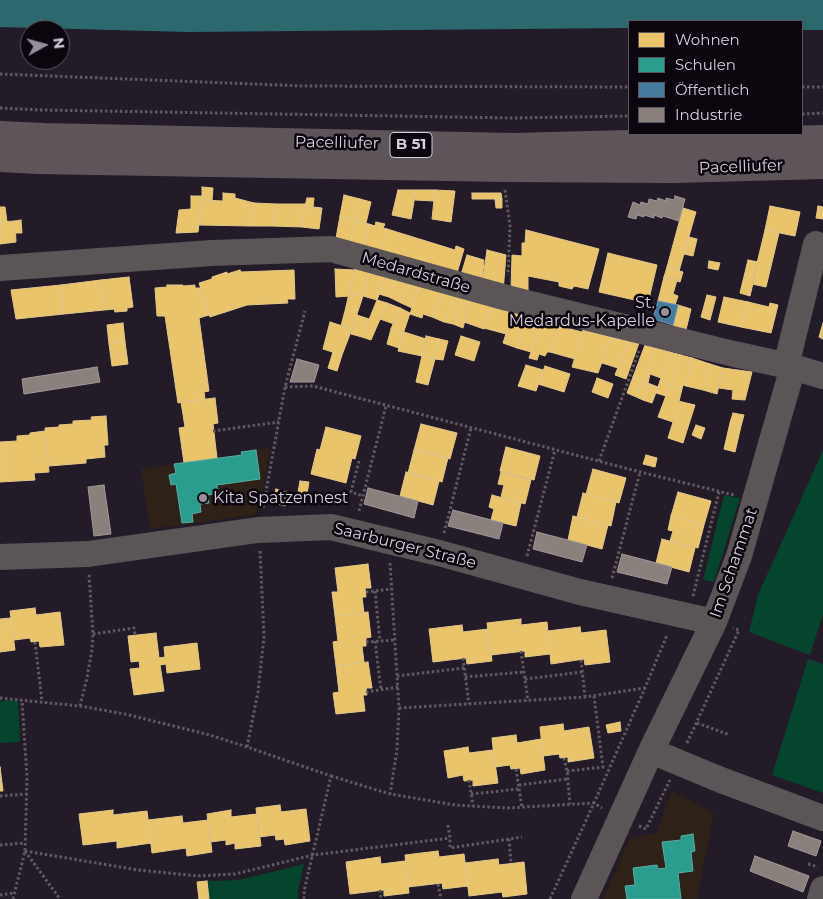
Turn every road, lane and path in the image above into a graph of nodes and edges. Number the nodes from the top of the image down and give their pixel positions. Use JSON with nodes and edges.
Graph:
{"nodes":[{"id":1,"x":0,"y":74,"type":"edge"},
{"id":2,"x":628,"y":87,"type":"edge"},
{"id":3,"x":803,"y":87,"type":"edge"},
{"id":4,"x":823,"y":87,"type":"edge"},
{"id":5,"x":0,"y":108,"type":"edge"},
{"id":6,"x":823,"y":113,"type":"edge"},
{"id":7,"x":803,"y":114,"type":"edge"},
{"id":8,"x":628,"y":116,"type":"edge"},
{"id":9,"x":0,"y":135,"type":"edge"},
{"id":10,"x":823,"y":139,"type":"edge"},
{"id":11,"x":0,"y":158,"type":"edge"},
{"id":12,"x":823,"y":165,"type":"edge"},
{"id":13,"x":505,"y":168,"type":"junction"},
{"id":14,"x":816,"y":244,"type":"dead end"},
{"id":15,"x":0,"y":268,"type":"edge"},
{"id":16,"x":507,"y":298,"type":"junction"},
{"id":17,"x":305,"y":311,"type":"dead end"},
{"id":18,"x":645,"y":332,"type":"junction"},
{"id":19,"x":790,"y":366,"type":"junction"},
{"id":20,"x":823,"y":376,"type":"edge"},
{"id":21,"x":286,"y":387,"type":"junction"},
{"id":22,"x":386,"y":406,"type":"junction"},
{"id":23,"x":279,"y":422,"type":"junction"},
{"id":24,"x":471,"y":428,"type":"junction"},
{"id":25,"x":213,"y":431,"type":"dead end"},
{"id":26,"x":555,"y":450,"type":"junction"},
{"id":27,"x":599,"y":461,"type":"junction"},
{"id":28,"x":359,"y":462,"type":"dead end"},
{"id":29,"x":640,"y":472,"type":"junction"},
{"id":30,"x":719,"y":492,"type":"junction"},
{"id":31,"x":363,"y":496,"type":"junction"},
{"id":32,"x":755,"y":500,"type":"junction"},
{"id":33,"x":258,"y":530,"type":"junction"},
{"id":34,"x":353,"y":533,"type":"junction"},
{"id":35,"x":389,"y":541,"type":"junction"},
{"id":36,"x":439,"y":553,"type":"junction"},
{"id":37,"x":0,"y":558,"type":"edge"},
{"id":38,"x":521,"y":576,"type":"junction"},
{"id":39,"x":90,"y":587,"type":"dead end"},
{"id":40,"x":391,"y":589,"type":"junction"},
{"id":41,"x":375,"y":591,"type":"junction"},
{"id":42,"x":366,"y":592,"type":"dead end"},
{"id":43,"x":607,"y":598,"type":"junction"},
{"id":44,"x":681,"y":615,"type":"junction"},
{"id":45,"x":714,"y":622,"type":"junction"},
{"id":46,"x":93,"y":634,"type":"junction"},
{"id":47,"x":135,"y":635,"type":"dead end"},
{"id":48,"x":394,"y":640,"type":"junction"},
{"id":49,"x":380,"y":641,"type":"junction"},
{"id":50,"x":35,"y":642,"type":"dead end"},
{"id":51,"x":366,"y":642,"type":"dead end"},
{"id":52,"x":376,"y":642,"type":"junction"},
{"id":53,"x":521,"y":652,"type":"dead end"},
{"id":54,"x":463,"y":658,"type":"dead end"},
{"id":55,"x":581,"y":660,"type":"dead end"},
{"id":56,"x":464,"y":668,"type":"junction"},
{"id":57,"x":524,"y":672,"type":"junction"},
{"id":58,"x":582,"y":672,"type":"junction"},
{"id":59,"x":397,"y":676,"type":"junction"},
{"id":60,"x":466,"y":677,"type":"junction"},
{"id":61,"x":525,"y":679,"type":"junction"},
{"id":62,"x":398,"y":687,"type":"junction"},
{"id":63,"x":645,"y":688,"type":"junction"},
{"id":64,"x":381,"y":690,"type":"junction"},
{"id":65,"x":366,"y":692,"type":"dead end"},
{"id":66,"x":594,"y":696,"type":"junction"},
{"id":67,"x":586,"y":697,"type":"junction"},
{"id":68,"x":0,"y":698,"type":"edge"},
{"id":69,"x":22,"y":700,"type":"junction"},
{"id":70,"x":42,"y":701,"type":"junction"},
{"id":71,"x":528,"y":701,"type":"junction"},
{"id":72,"x":469,"y":704,"type":"junction"},
{"id":73,"x":80,"y":706,"type":"junction"},
{"id":74,"x":399,"y":708,"type":"junction"},
{"id":75,"x":697,"y":723,"type":"junction"},
{"id":76,"x":730,"y":735,"type":"dead end"},
{"id":77,"x":247,"y":747,"type":"junction"},
{"id":78,"x":651,"y":751,"type":"junction"},
{"id":79,"x":564,"y":758,"type":"dead end"},
{"id":80,"x":678,"y":763,"type":"junction"},
{"id":81,"x":603,"y":767,"type":"junction"},
{"id":82,"x":610,"y":767,"type":"junction"},
{"id":83,"x":516,"y":769,"type":"dead end"},
{"id":84,"x":567,"y":771,"type":"junction"},
{"id":85,"x":331,"y":776,"type":"junction"},
{"id":86,"x":568,"y":779,"type":"junction"},
{"id":87,"x":469,"y":780,"type":"dead end"},
{"id":88,"x":519,"y":787,"type":"junction"},
{"id":89,"x":27,"y":794,"type":"junction"},
{"id":90,"x":390,"y":794,"type":"junction"},
{"id":91,"x":471,"y":794,"type":"junction"},
{"id":92,"x":0,"y":796,"type":"edge"},
{"id":93,"x":594,"y":803,"type":"junction"},
{"id":94,"x":570,"y":804,"type":"junction"},
{"id":95,"x":473,"y":806,"type":"junction"},
{"id":96,"x":522,"y":808,"type":"junction"},
{"id":97,"x":621,"y":817,"type":"junction"},
{"id":98,"x":823,"y":818,"type":"edge"},
{"id":99,"x":448,"y":825,"type":"dead end"},
{"id":100,"x":522,"y":837,"type":"dead end"},
{"id":101,"x":450,"y":838,"type":"junction"},
{"id":102,"x":509,"y":839,"type":"junction"},
{"id":103,"x":25,"y":843,"type":"junction"},
{"id":104,"x":0,"y":845,"type":"edge"},
{"id":105,"x":26,"y":851,"type":"junction"},
{"id":106,"x":313,"y":855,"type":"junction"},
{"id":107,"x":511,"y":863,"type":"dead end"},
{"id":108,"x":438,"y":884,"type":"dead end"},
{"id":109,"x":823,"y":889,"type":"edge"},
{"id":110,"x":380,"y":890,"type":"dead end"},
{"id":111,"x":14,"y":893,"type":"junction"},
{"id":112,"x":0,"y":894,"type":"edge"},
{"id":113,"x":13,"y":899,"type":"edge"},
{"id":114,"x":60,"y":899,"type":"edge"},
{"id":115,"x":304,"y":899,"type":"edge"},
{"id":116,"x":381,"y":899,"type":"edge"},
{"id":117,"x":441,"y":899,"type":"edge"},
{"id":118,"x":550,"y":899,"type":"edge"},
{"id":119,"x":584,"y":899,"type":"edge"},
{"id":120,"x":820,"y":899,"type":"edge"}],
"edges":[{"from":1,"to":2,"type":"path"},
{"from":3,"to":4,"type":"path"},
{"from":5,"to":8,"type":"path"},
{"from":6,"to":7,"type":"path"},
{"from":9,"to":10,"type":"main road","name":"Pacelliufer","number":"B 51"},
{"from":11,"to":13,"type":"main road","name":"Pacelliufer","number":"B 51"},
{"from":12,"to":13,"type":"main road","name":"Pacelliufer","number":"B 51"},
{"from":13,"to":16,"type":"path"},
{"from":14,"to":19,"type":"street","name":"Im Schammat"},
{"from":15,"to":16,"type":"street","name":"Medardstraße"},
{"from":16,"to":18,"type":"street","name":"Medardstraße"},
{"from":17,"to":21,"type":"path"},
{"from":18,"to":19,"type":"street","name":"Medardstraße"},
{"from":18,"to":27,"type":"path"},
{"from":19,"to":20,"type":"street","name":"Medardstraße"},
{"from":19,"to":32,"type":"street","name":"Im Schammat"},
{"from":21,"to":22,"type":"path"},
{"from":21,"to":23,"type":"path"},
{"from":22,"to":24,"type":"path"},
{"from":22,"to":31,"type":"path"},
{"from":23,"to":25,"type":"path"},
{"from":23,"to":33,"type":"path"},
{"from":24,"to":26,"type":"path"},
{"from":24,"to":36,"type":"path"},
{"from":26,"to":27,"type":"path"},
{"from":26,"to":38,"type":"path"},
{"from":27,"to":29,"type":"path"},
{"from":28,"to":31,"type":"path"},
{"from":29,"to":30,"type":"path"},
{"from":29,"to":43,"type":"path"},
{"from":30,"to":32,"type":"path"},
{"from":30,"to":44,"type":"path"},
{"from":31,"to":34,"type":"path"},
{"from":32,"to":45,"type":"street","name":"Im Schammat"},
{"from":33,"to":34,"type":"street","name":"Saarburger Straße"},
{"from":33,"to":37,"type":"street","name":"Saarburger Straße"},
{"from":33,"to":77,"type":"path"},
{"from":34,"to":35,"type":"street","name":"Saarburger Straße"},
{"from":35,"to":36,"type":"street","name":"Saarburger Straße"},
{"from":35,"to":40,"type":"path"},
{"from":36,"to":38,"type":"street","name":"Saarburger Straße"},
{"from":38,"to":43,"type":"street","name":"Saarburger Straße"},
{"from":39,"to":46,"type":"path"},
{"from":40,"to":41,"type":"path"},
{"from":40,"to":48,"type":"path"},
{"from":41,"to":42,"type":"path"},
{"from":41,"to":49,"type":"path"},
{"from":43,"to":44,"type":"street","name":"Saarburger Straße"},
{"from":44,"to":45,"type":"street","name":"Saarburger Straße"},
{"from":44,"to":63,"type":"path"},
{"from":45,"to":75,"type":"path"},
{"from":45,"to":78,"type":"street","name":"Im Schammat"},
{"from":46,"to":47,"type":"path"},
{"from":46,"to":73,"type":"path"},
{"from":48,"to":49,"type":"path"},
{"from":48,"to":59,"type":"path"},
{"from":49,"to":52,"type":"path"},
{"from":50,"to":70,"type":"path"},
{"from":51,"to":52,"type":"path"},
{"from":52,"to":64,"type":"path"},
{"from":53,"to":57,"type":"path"},
{"from":54,"to":56,"type":"path"},
{"from":55,"to":58,"type":"path"},
{"from":56,"to":59,"type":"path"},
{"from":56,"to":60,"type":"path"},
{"from":57,"to":60,"type":"path"},
{"from":57,"to":61,"type":"path"},
{"from":58,"to":61,"type":"path"},
{"from":58,"to":67,"type":"path"},
{"from":59,"to":62,"type":"path"},
{"from":60,"to":72,"type":"path"},
{"from":61,"to":71,"type":"path"},
{"from":62,"to":64,"type":"path"},
{"from":62,"to":74,"type":"path"},
{"from":63,"to":66,"type":"path"},
{"from":63,"to":82,"type":"path"},
{"from":64,"to":65,"type":"path"},
{"from":66,"to":67,"type":"path"},
{"from":66,"to":81,"type":"path"},
{"from":67,"to":71,"type":"path"},
{"from":68,"to":69,"type":"path"},
{"from":69,"to":70,"type":"path"},
{"from":69,"to":89,"type":"path"},
{"from":70,"to":73,"type":"path"},
{"from":71,"to":72,"type":"path"},
{"from":72,"to":74,"type":"path"},
{"from":73,"to":77,"type":"path"},
{"from":74,"to":90,"type":"path"},
{"from":75,"to":76,"type":"path"},
{"from":75,"to":80,"type":"path"},
{"from":77,"to":85,"type":"path"},
{"from":78,"to":80,"type":"street"},
{"from":78,"to":97,"type":"street","name":"Im Schammat"},
{"from":79,"to":84,"type":"path"},
{"from":80,"to":97,"type":"path"},
{"from":80,"to":98,"type":"street"},
{"from":81,"to":82,"type":"path"},
{"from":81,"to":84,"type":"path"},
{"from":82,"to":93,"type":"path"},
{"from":83,"to":88,"type":"path"},
{"from":84,"to":86,"type":"path"},
{"from":85,"to":90,"type":"path"},
{"from":85,"to":106,"type":"path"},
{"from":86,"to":88,"type":"path"},
{"from":86,"to":94,"type":"path"},
{"from":87,"to":91,"type":"path"},
{"from":88,"to":91,"type":"path"},
{"from":88,"to":96,"type":"path"},
{"from":89,"to":92,"type":"path"},
{"from":89,"to":103,"type":"path"},
{"from":90,"to":95,"type":"path"},
{"from":91,"to":95,"type":"path"},
{"from":93,"to":94,"type":"path"},
{"from":93,"to":97,"type":"path"},
{"from":93,"to":118,"type":"path"},
{"from":94,"to":96,"type":"path"},
{"from":95,"to":96,"type":"path"},
{"from":97,"to":119,"type":"street","name":"Im Schammat"},
{"from":99,"to":101,"type":"path"},
{"from":100,"to":102,"type":"path"},
{"from":101,"to":102,"type":"path"},
{"from":101,"to":106,"type":"path"},
{"from":102,"to":107,"type":"path"},
{"from":103,"to":104,"type":"path"},
{"from":103,"to":105,"type":"path"},
{"from":105,"to":106,"type":"path"},
{"from":105,"to":111,"type":"path"},
{"from":105,"to":114,"type":"path"},
{"from":106,"to":115,"type":"path"},
{"from":108,"to":117,"type":"path"},
{"from":109,"to":120,"type":"street"},
{"from":110,"to":116,"type":"path"},
{"from":111,"to":112,"type":"path"},
{"from":111,"to":113,"type":"path"}]}
